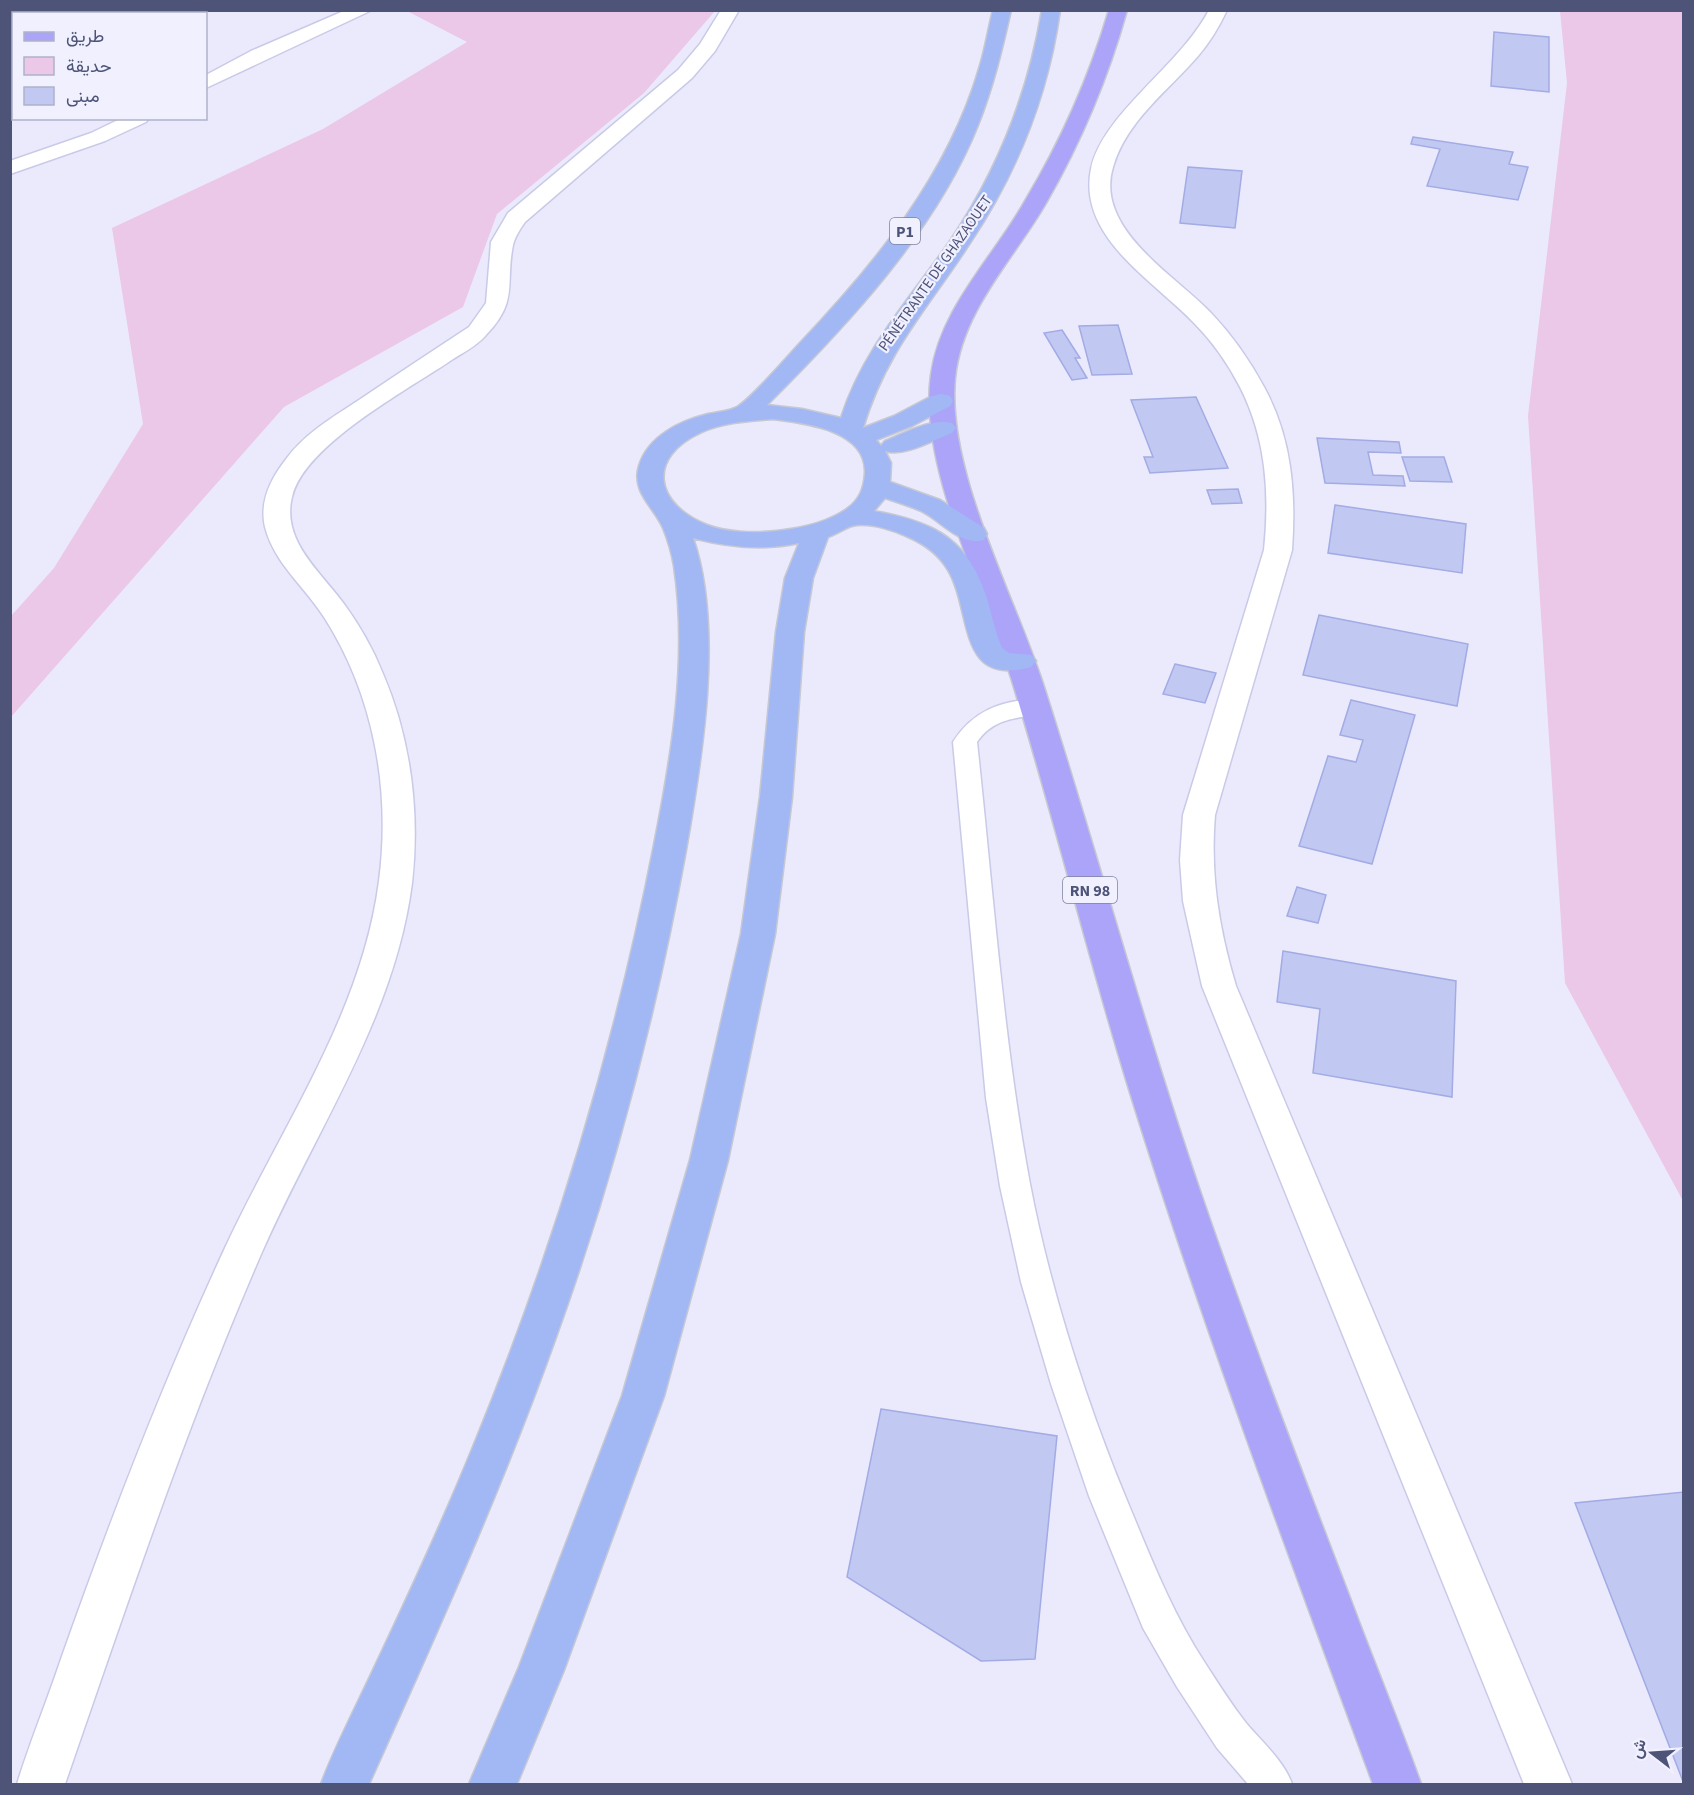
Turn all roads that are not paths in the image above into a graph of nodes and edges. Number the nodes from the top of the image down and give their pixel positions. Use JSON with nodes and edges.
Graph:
{"nodes":[{"id":1,"x":363,"y":10,"type":"edge"},
{"id":2,"x":730,"y":10,"type":"edge"},
{"id":3,"x":1002,"y":10,"type":"edge"},
{"id":4,"x":1050,"y":10,"type":"edge"},
{"id":5,"x":1118,"y":10,"type":"edge"},
{"id":6,"x":1218,"y":10,"type":"edge"},
{"id":7,"x":207,"y":81,"type":"edge"},
{"id":8,"x":135,"y":120,"type":"edge"},
{"id":9,"x":10,"y":168,"type":"edge"},
{"id":10,"x":744,"y":414,"type":"junction"},
{"id":11,"x":942,"y":414,"type":"junction"},
{"id":12,"x":860,"y":440,"type":"junction"},
{"id":13,"x":878,"y":486,"type":"junction"},
{"id":14,"x":853,"y":516,"type":"junction"},
{"id":15,"x":673,"y":518,"type":"junction"},
{"id":16,"x":816,"y":533,"type":"junction"},
{"id":17,"x":974,"y":534,"type":"junction"},
{"id":18,"x":1021,"y":661,"type":"junction"},
{"id":19,"x":1036,"y":707,"type":"junction"},
{"id":20,"x":40,"y":1785,"type":"edge"},
{"id":21,"x":345,"y":1785,"type":"edge"},
{"id":22,"x":493,"y":1785,"type":"edge"},
{"id":23,"x":1273,"y":1785,"type":"edge"},
{"id":24,"x":1397,"y":1785,"type":"edge"},
{"id":25,"x":1548,"y":1785,"type":"edge"}],
"edges":[{"from":1,"to":7,"type":"street"},
{"from":2,"to":20,"type":"street"},
{"from":3,"to":10,"type":"highway","number":"P1"},
{"from":4,"to":12,"type":"highway","name":"PÉNÉTRANTE DE GHAZAOUET"},
{"from":5,"to":11,"type":"main road","number":"RN 98"},
{"from":6,"to":25,"type":"street"},
{"from":8,"to":9,"type":"street"},
{"from":10,"to":12,"type":"highway"},
{"from":10,"to":15,"type":"highway"},
{"from":11,"to":12,"type":"highway"},
{"from":11,"to":17,"type":"main road","number":"RN 98"},
{"from":12,"to":13,"type":"highway"},
{"from":13,"to":14,"type":"highway"},
{"from":13,"to":17,"type":"highway"},
{"from":14,"to":16,"type":"highway"},
{"from":14,"to":18,"type":"highway"},
{"from":15,"to":16,"type":"highway"},
{"from":15,"to":21,"type":"highway"},
{"from":16,"to":22,"type":"highway"},
{"from":17,"to":18,"type":"main road","number":"RN 98"},
{"from":18,"to":19,"type":"main road","number":"RN 98"},
{"from":19,"to":23,"type":"lane"},
{"from":19,"to":24,"type":"main road","number":"RN 98"}]}
